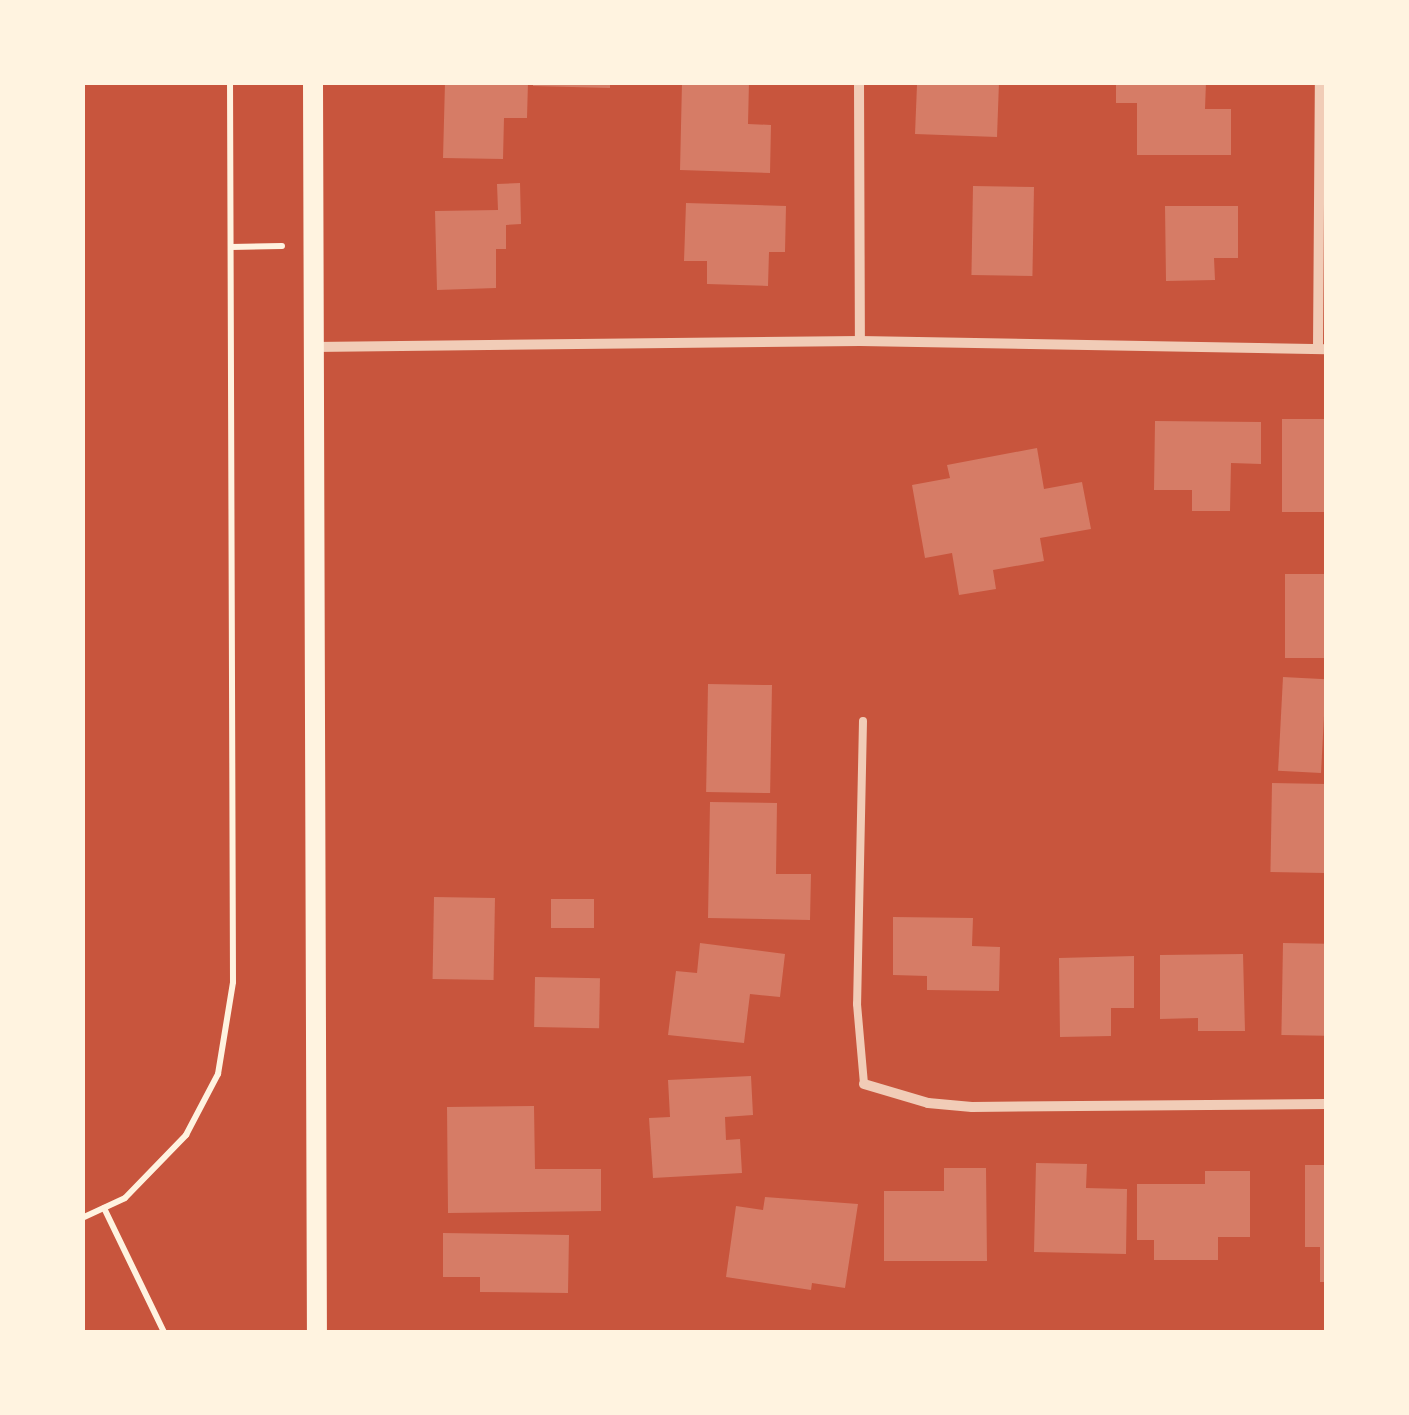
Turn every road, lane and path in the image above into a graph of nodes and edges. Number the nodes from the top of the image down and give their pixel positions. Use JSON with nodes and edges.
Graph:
{"nodes":[{"id":1,"x":230,"y":82,"type":"edge"},
{"id":2,"x":312,"y":82,"type":"edge"},
{"id":3,"x":860,"y":82,"type":"edge"},
{"id":4,"x":1320,"y":82,"type":"edge"},
{"id":5,"x":282,"y":246,"type":"dead end"},
{"id":6,"x":231,"y":247,"type":"junction"},
{"id":7,"x":860,"y":341,"type":"junction"},
{"id":8,"x":313,"y":346,"type":"junction"},
{"id":9,"x":1322,"y":349,"type":"edge"},
{"id":10,"x":863,"y":721,"type":"dead end"},
{"id":11,"x":864,"y":1084,"type":"joint"},
{"id":12,"x":1326,"y":1104,"type":"edge"},
{"id":13,"x":104,"y":1208,"type":"junction"},
{"id":14,"x":82,"y":1218,"type":"edge"},
{"id":15,"x":164,"y":1332,"type":"edge"},
{"id":16,"x":317,"y":1332,"type":"edge"}],
"edges":[{"from":1,"to":6,"type":"path"},
{"from":2,"to":8,"type":"main road"},
{"from":3,"to":7,"type":"street"},
{"from":4,"to":9,"type":"street"},
{"from":5,"to":6,"type":"path"},
{"from":6,"to":13,"type":"path"},
{"from":7,"to":8,"type":"street"},
{"from":7,"to":9,"type":"street"},
{"from":8,"to":16,"type":"main road"},
{"from":10,"to":11,"type":"lane"},
{"from":11,"to":12,"type":"street"},
{"from":13,"to":14,"type":"path"},
{"from":13,"to":15,"type":"path"}]}
